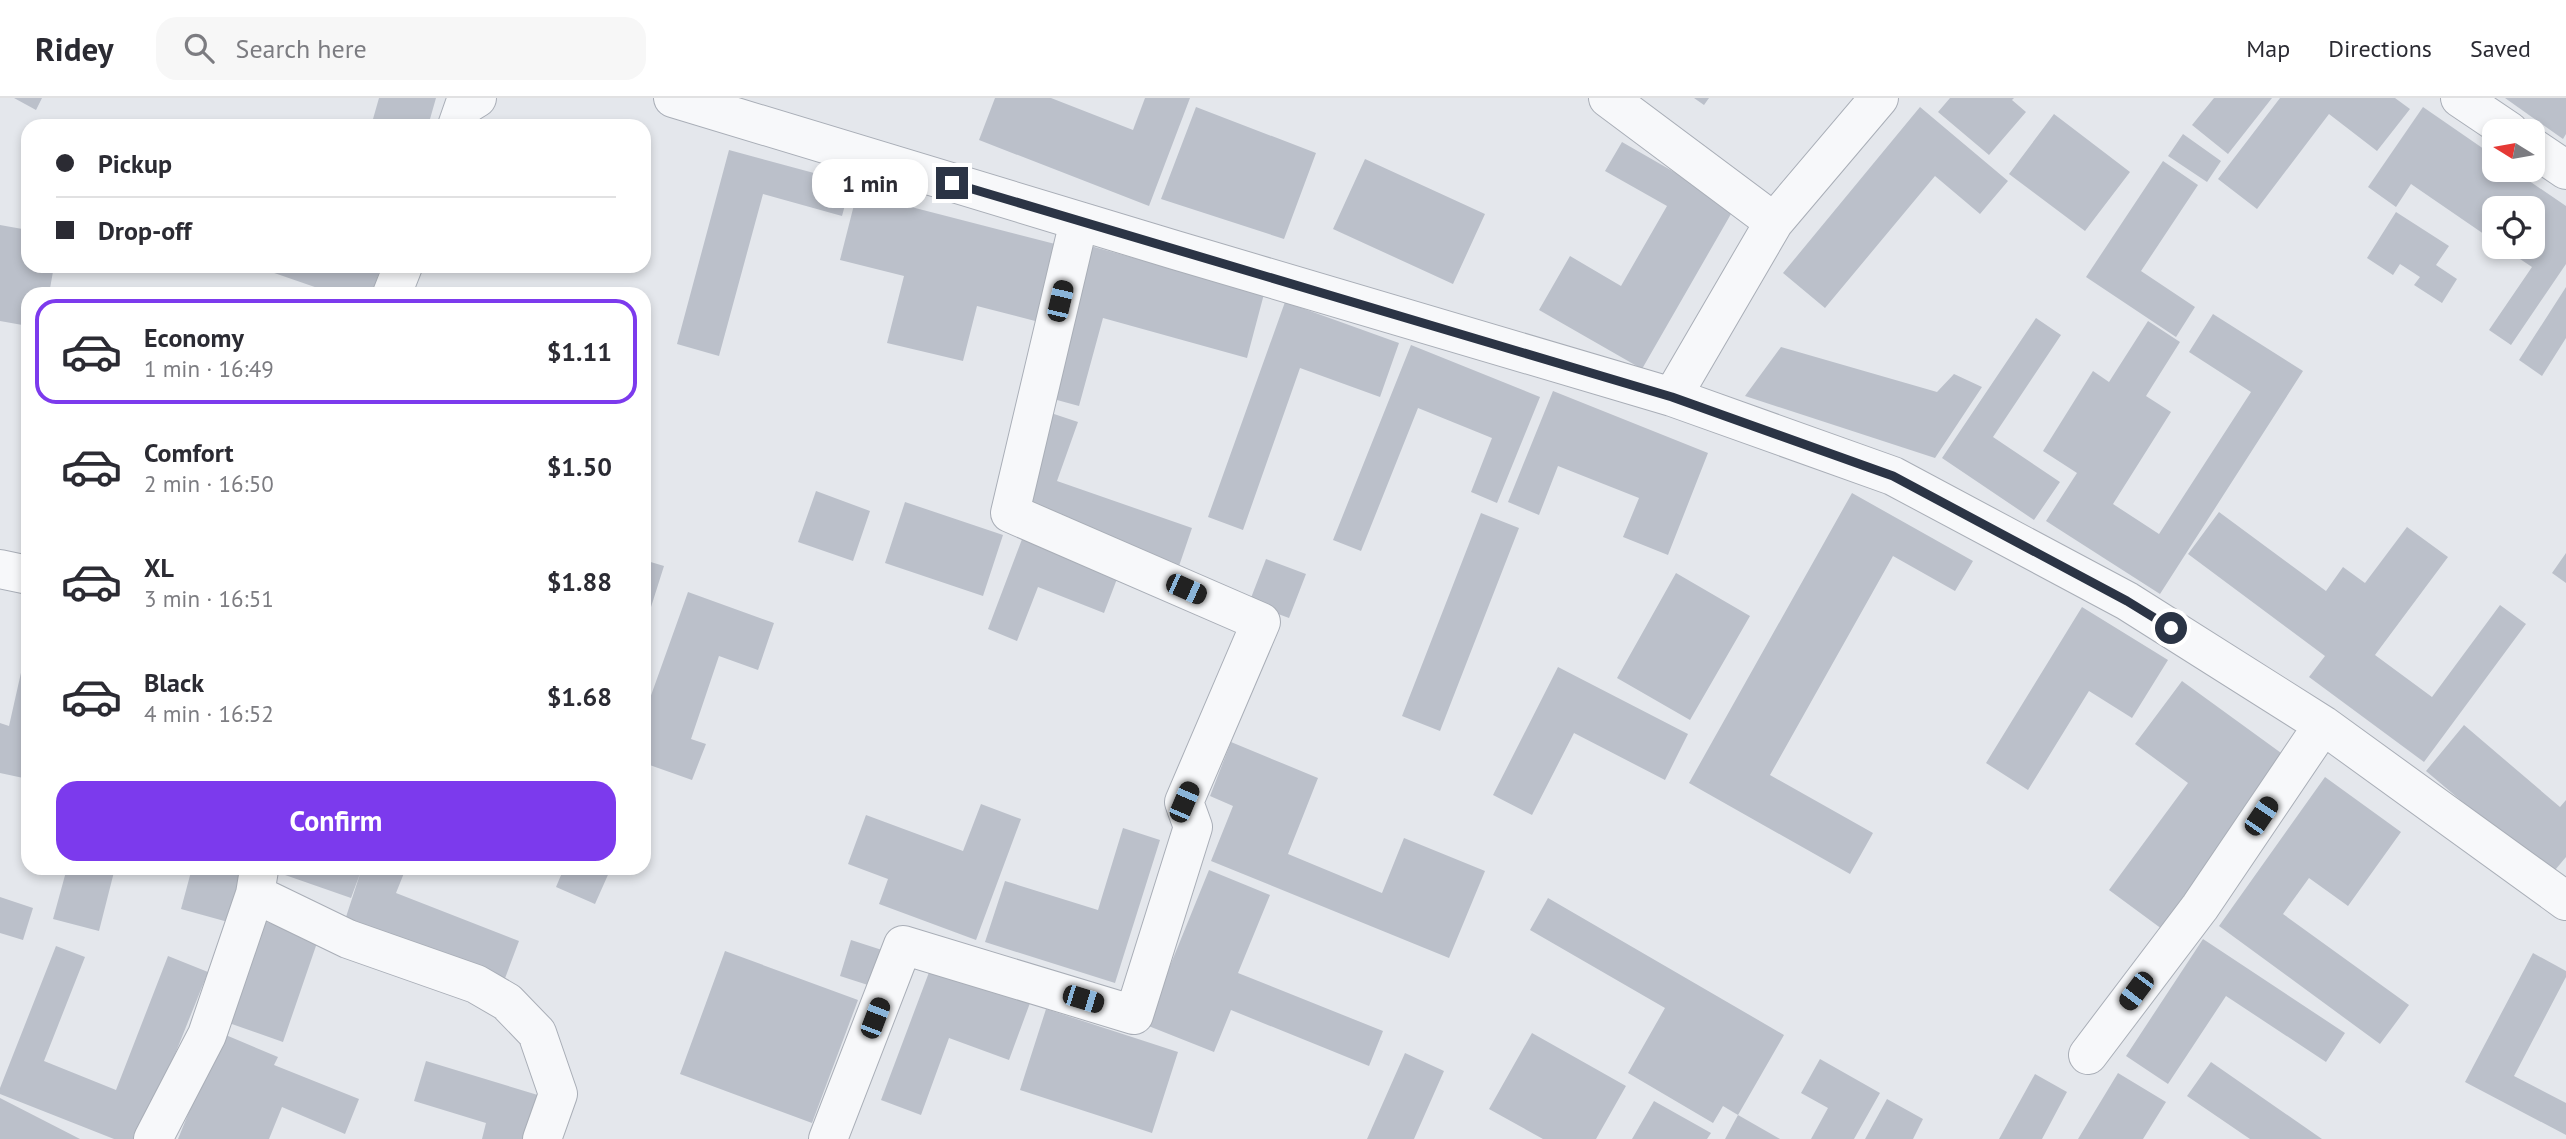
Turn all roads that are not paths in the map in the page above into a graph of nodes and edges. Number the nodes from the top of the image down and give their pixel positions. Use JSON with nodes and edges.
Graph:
{"nodes":[{"id":1,"x":477,"y":98,"type":"edge"},
{"id":2,"x":673,"y":98,"type":"edge"},
{"id":3,"x":1608,"y":98,"type":"edge"},
{"id":4,"x":1879,"y":98,"type":"edge"},
{"id":5,"x":2460,"y":98,"type":"edge"},
{"id":6,"x":459,"y":119,"type":"edge"},
{"id":7,"x":2491,"y":119,"type":"edge"},
{"id":8,"x":2545,"y":156,"type":"edge"},
{"id":9,"x":2566,"y":170,"type":"edge"},
{"id":10,"x":1079,"y":221,"type":"junction"},
{"id":11,"x":1774,"y":222,"type":"junction"},
{"id":12,"x":1672,"y":397,"type":"junction"},
{"id":13,"x":0,"y":569,"type":"edge"},
{"id":14,"x":21,"y":574,"type":"edge"},
{"id":15,"x":2323,"y":725,"type":"junction"},
{"id":16,"x":257,"y":881,"type":"edge"},
{"id":17,"x":2566,"y":901,"type":"edge"},
{"id":18,"x":2088,"y":1055,"type":"dead end"},
{"id":19,"x":153,"y":1139,"type":"edge"},
{"id":20,"x":542,"y":1139,"type":"edge"},
{"id":21,"x":828,"y":1139,"type":"edge"}],
"edges":[{"from":1,"to":6,"type":"street"},
{"from":2,"to":10,"type":"street"},
{"from":3,"to":11,"type":"street"},
{"from":4,"to":11,"type":"street"},
{"from":5,"to":7,"type":"street"},
{"from":8,"to":9,"type":"street"},
{"from":10,"to":12,"type":"street"},
{"from":10,"to":21,"type":"street"},
{"from":11,"to":12,"type":"street"},
{"from":12,"to":15,"type":"street"},
{"from":13,"to":14,"type":"street"},
{"from":15,"to":17,"type":"street"},
{"from":15,"to":18,"type":"street"},
{"from":16,"to":19,"type":"street"},
{"from":16,"to":20,"type":"street"}]}
